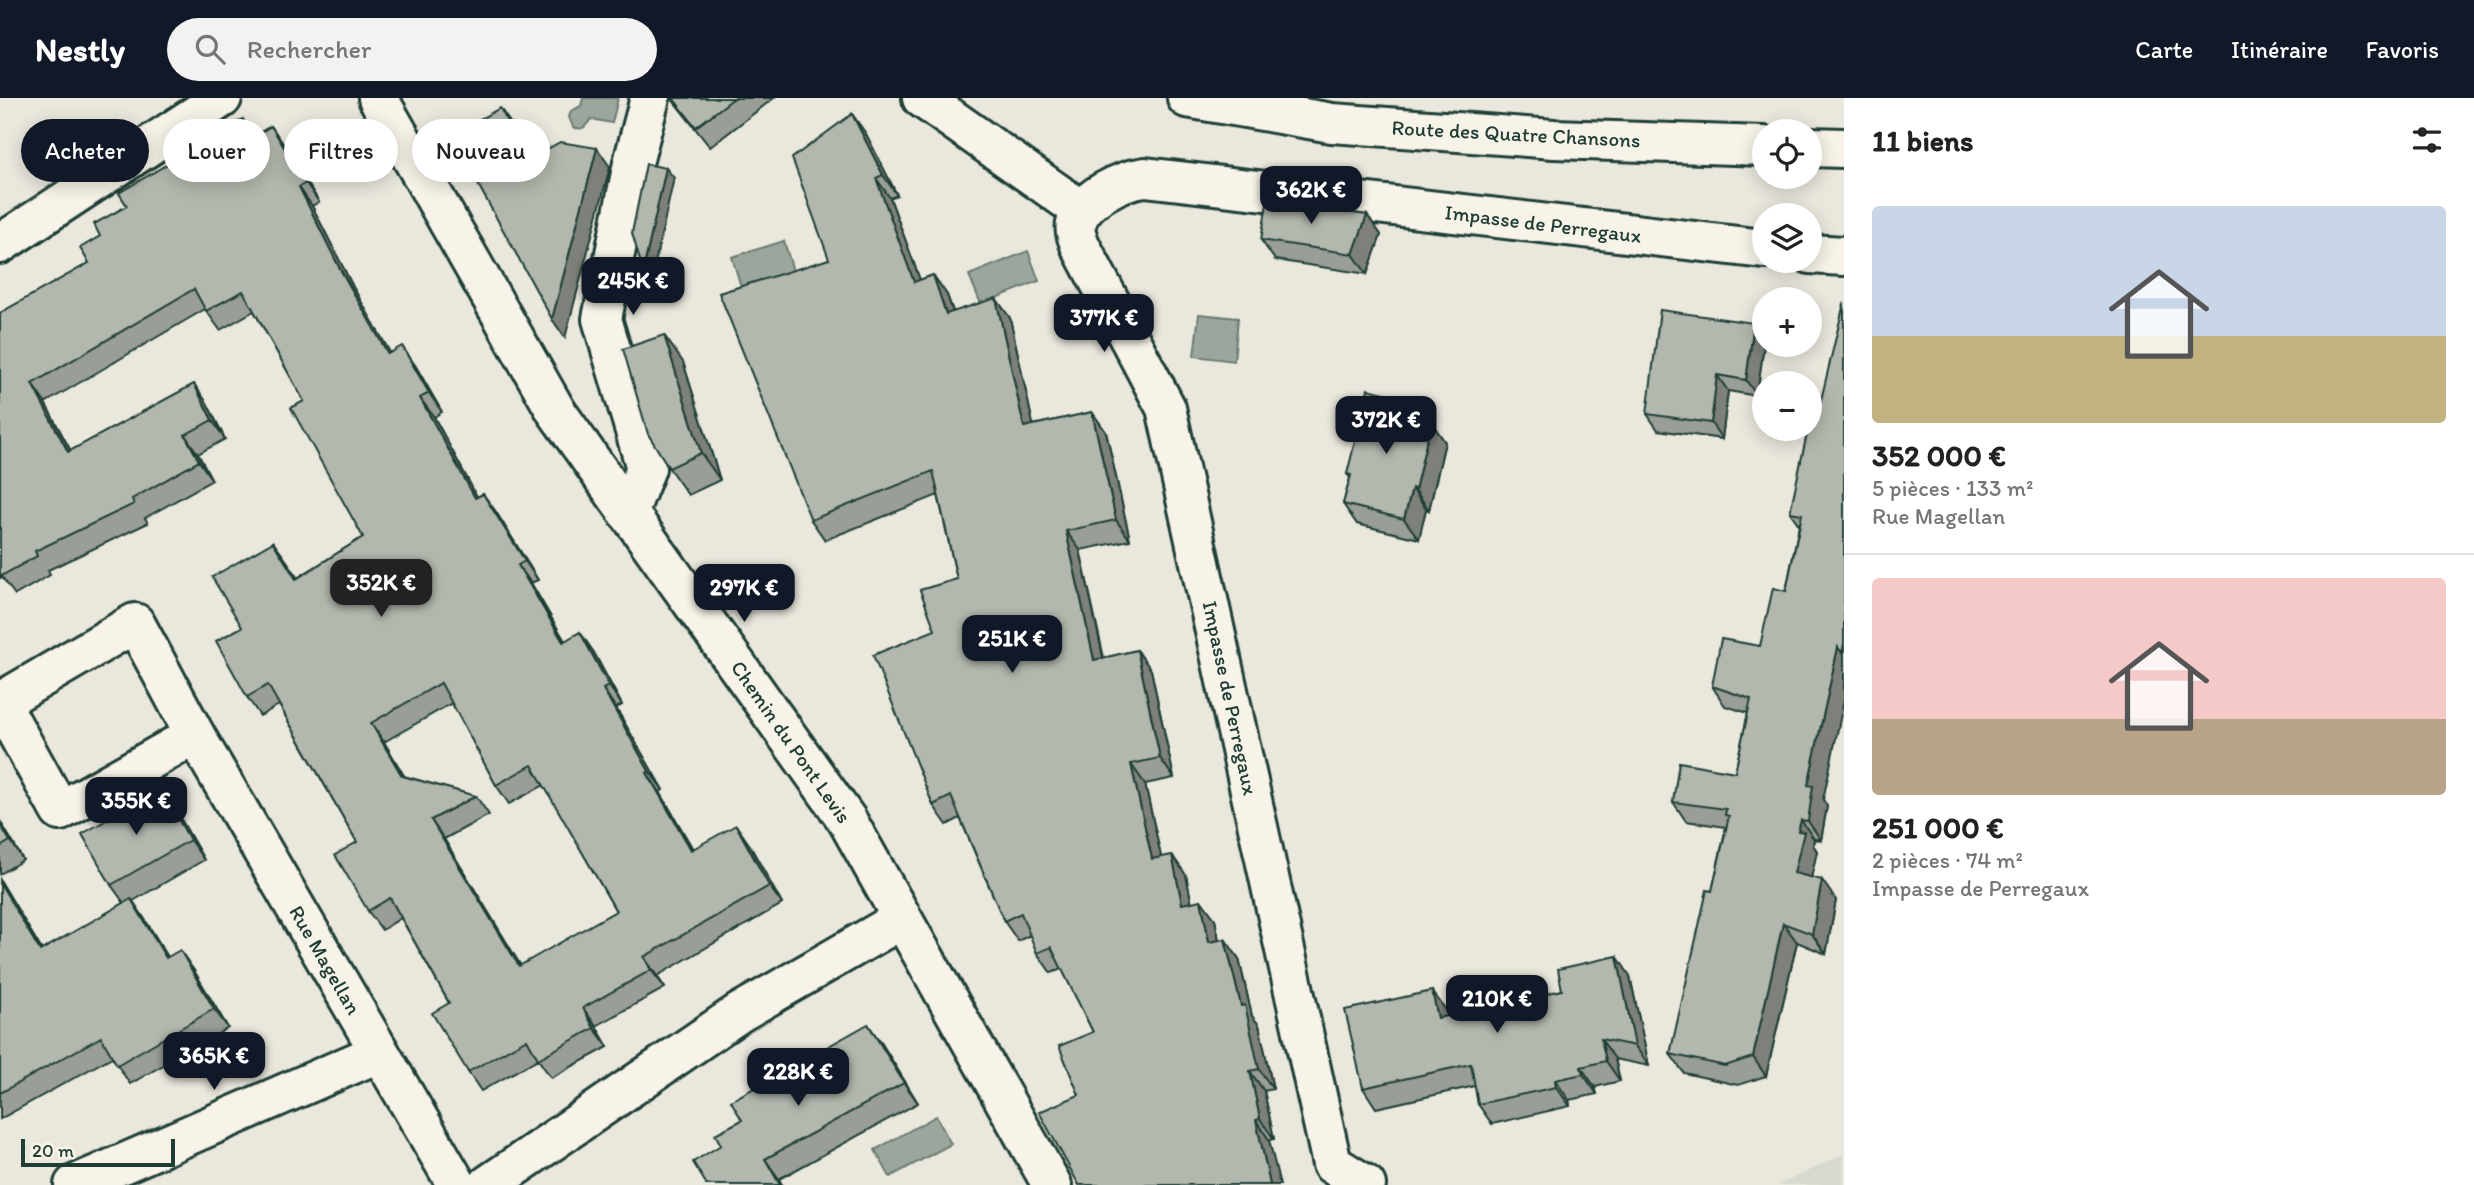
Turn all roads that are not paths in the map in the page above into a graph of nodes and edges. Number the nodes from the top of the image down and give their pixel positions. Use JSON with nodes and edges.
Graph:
{"nodes":[{"id":1,"x":222,"y":98,"type":"edge"},
{"id":2,"x":378,"y":98,"type":"edge"},
{"id":3,"x":650,"y":98,"type":"edge"},
{"id":4,"x":922,"y":98,"type":"edge"},
{"id":5,"x":1187,"y":98,"type":"edge"},
{"id":6,"x":1752,"y":146,"type":"edge"},
{"id":7,"x":1822,"y":147,"type":"edge"},
{"id":8,"x":1844,"y":148,"type":"edge"},
{"id":9,"x":1081,"y":210,"type":"junction"},
{"id":10,"x":0,"y":244,"type":"edge"},
{"id":11,"x":1752,"y":248,"type":"edge"},
{"id":12,"x":1822,"y":255,"type":"edge"},
{"id":13,"x":1844,"y":256,"type":"edge"},
{"id":14,"x":628,"y":513,"type":"junction"},
{"id":15,"x":0,"y":702,"type":"edge"},
{"id":16,"x":195,"y":735,"type":"junction"},
{"id":17,"x":902,"y":919,"type":"junction"},
{"id":18,"x":378,"y":1053,"type":"junction"},
{"id":19,"x":74,"y":1185,"type":"edge"},
{"id":20,"x":457,"y":1185,"type":"edge"},
{"id":21,"x":488,"y":1185,"type":"edge"},
{"id":22,"x":1052,"y":1185,"type":"edge"},
{"id":23,"x":1366,"y":1185,"type":"edge"}],
"edges":[{"from":1,"to":10,"type":"street"},
{"from":2,"to":14,"type":"street","name":"Chemin du Pont Levis"},
{"from":3,"to":14,"type":"street"},
{"from":4,"to":9,"type":"street"},
{"from":5,"to":6,"type":"street","name":"Route des Quatre Chansons"},
{"from":7,"to":8,"type":"street"},
{"from":9,"to":11,"type":"street","name":"Impasse de Perregaux"},
{"from":9,"to":23,"type":"street","name":"Impasse de Perregaux"},
{"from":12,"to":13,"type":"street"},
{"from":14,"to":17,"type":"street","name":"Chemin du Pont Levis"},
{"from":15,"to":16,"type":"street","name":"Rue Magellan"},
{"from":15,"to":16,"type":"street","name":"Rue Magellan"},
{"from":16,"to":18,"type":"street","name":"Rue Magellan"},
{"from":17,"to":21,"type":"street"},
{"from":17,"to":22,"type":"street","name":"Chemin du Pont Levis"},
{"from":18,"to":19,"type":"street"},
{"from":18,"to":20,"type":"street","name":"Rue Magellan"}]}
